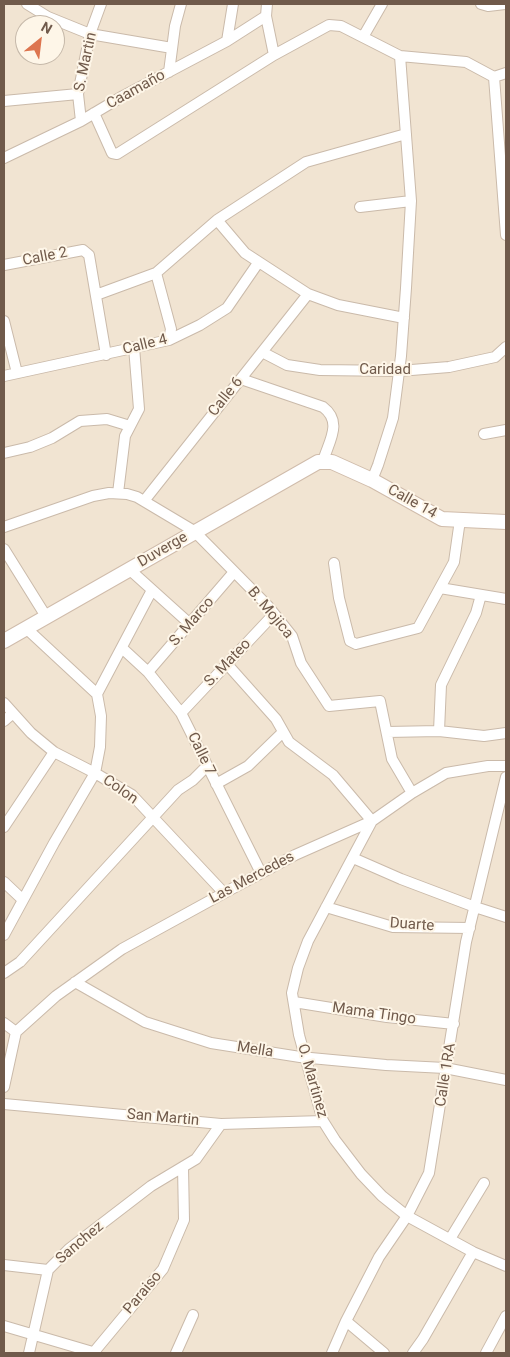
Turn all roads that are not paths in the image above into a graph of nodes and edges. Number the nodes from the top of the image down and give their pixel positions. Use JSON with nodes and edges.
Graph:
{"nodes":[{"id":1,"x":27,"y":4,"type":"edge"},
{"id":2,"x":101,"y":4,"type":"edge"},
{"id":3,"x":180,"y":4,"type":"edge"},
{"id":4,"x":233,"y":4,"type":"edge"},
{"id":5,"x":267,"y":4,"type":"edge"},
{"id":6,"x":382,"y":4,"type":"edge"},
{"id":7,"x":481,"y":4,"type":"edge"},
{"id":8,"x":505,"y":4,"type":"edge"},
{"id":9,"x":266,"y":16,"type":"junction"},
{"id":10,"x":90,"y":34,"type":"junction"},
{"id":11,"x":363,"y":37,"type":"junction"},
{"id":12,"x":226,"y":41,"type":"junction"},
{"id":13,"x":172,"y":48,"type":"junction"},
{"id":14,"x":274,"y":55,"type":"junction"},
{"id":15,"x":400,"y":56,"type":"junction"},
{"id":16,"x":169,"y":72,"type":"junction"},
{"id":17,"x":506,"y":73,"type":"edge"},
{"id":18,"x":494,"y":77,"type":"junction"},
{"id":19,"x":78,"y":94,"type":"junction"},
{"id":20,"x":4,"y":101,"type":"edge"},
{"id":21,"x":94,"y":113,"type":"junction"},
{"id":22,"x":80,"y":121,"type":"junction"},
{"id":23,"x":406,"y":134,"type":"junction"},
{"id":24,"x":4,"y":158,"type":"edge"},
{"id":25,"x":411,"y":201,"type":"junction"},
{"id":26,"x":360,"y":207,"type":"dead end"},
{"id":27,"x":217,"y":220,"type":"junction"},
{"id":28,"x":506,"y":235,"type":"edge"},
{"id":29,"x":258,"y":263,"type":"junction"},
{"id":30,"x":4,"y":265,"type":"edge"},
{"id":31,"x":156,"y":273,"type":"junction"},
{"id":32,"x":308,"y":294,"type":"junction"},
{"id":33,"x":96,"y":296,"type":"junction"},
{"id":34,"x":404,"y":318,"type":"junction"},
{"id":35,"x":4,"y":321,"type":"edge"},
{"id":36,"x":169,"y":340,"type":"junction"},
{"id":37,"x":134,"y":347,"type":"junction"},
{"id":38,"x":506,"y":347,"type":"edge"},
{"id":39,"x":262,"y":352,"type":"junction"},
{"id":40,"x":106,"y":355,"type":"junction"},
{"id":41,"x":399,"y":371,"type":"junction"},
{"id":42,"x":17,"y":374,"type":"junction"},
{"id":43,"x":4,"y":376,"type":"edge"},
{"id":44,"x":241,"y":378,"type":"junction"},
{"id":45,"x":130,"y":426,"type":"junction"},
{"id":46,"x":506,"y":430,"type":"edge"},
{"id":47,"x":484,"y":434,"type":"dead end"},
{"id":48,"x":4,"y":454,"type":"edge"},
{"id":49,"x":323,"y":461,"type":"junction"},
{"id":50,"x":372,"y":480,"type":"junction"},
{"id":51,"x":118,"y":493,"type":"junction"},
{"id":52,"x":141,"y":499,"type":"junction"},
{"id":53,"x":460,"y":520,"type":"junction"},
{"id":54,"x":506,"y":522,"type":"edge"},
{"id":55,"x":4,"y":527,"type":"edge"},
{"id":56,"x":194,"y":531,"type":"junction"},
{"id":57,"x":4,"y":549,"type":"edge"},
{"id":58,"x":334,"y":563,"type":"dead end"},
{"id":59,"x":129,"y":569,"type":"junction"},
{"id":60,"x":234,"y":572,"type":"junction"},
{"id":61,"x":440,"y":588,"type":"junction"},
{"id":62,"x":152,"y":590,"type":"junction"},
{"id":63,"x":481,"y":595,"type":"junction"},
{"id":64,"x":506,"y":599,"type":"edge"},
{"id":65,"x":274,"y":614,"type":"junction"},
{"id":66,"x":47,"y":618,"type":"junction"},
{"id":67,"x":190,"y":624,"type":"junction"},
{"id":68,"x":27,"y":629,"type":"junction"},
{"id":69,"x":4,"y":641,"type":"edge"},
{"id":70,"x":122,"y":648,"type":"junction"},
{"id":71,"x":227,"y":664,"type":"junction"},
{"id":72,"x":148,"y":672,"type":"junction"},
{"id":73,"x":97,"y":694,"type":"junction"},
{"id":74,"x":4,"y":703,"type":"edge"},
{"id":75,"x":181,"y":713,"type":"junction"},
{"id":76,"x":12,"y":714,"type":"junction"},
{"id":77,"x":4,"y":721,"type":"edge"},
{"id":78,"x":439,"y":731,"type":"junction"},
{"id":79,"x":283,"y":732,"type":"junction"},
{"id":80,"x":386,"y":732,"type":"junction"},
{"id":81,"x":506,"y":733,"type":"edge"},
{"id":82,"x":54,"y":752,"type":"junction"},
{"id":83,"x":207,"y":766,"type":"junction"},
{"id":84,"x":506,"y":766,"type":"edge"},
{"id":85,"x":96,"y":773,"type":"junction"},
{"id":86,"x":506,"y":777,"type":"edge"},
{"id":87,"x":216,"y":784,"type":"junction"},
{"id":88,"x":412,"y":793,"type":"junction"},
{"id":89,"x":154,"y":819,"type":"junction"},
{"id":90,"x":372,"y":821,"type":"junction"},
{"id":91,"x":4,"y":826,"type":"edge"},
{"id":92,"x":353,"y":858,"type":"junction"},
{"id":93,"x":261,"y":874,"type":"junction"},
{"id":94,"x":4,"y":882,"type":"edge"},
{"id":95,"x":224,"y":893,"type":"junction"},
{"id":96,"x":23,"y":900,"type":"junction"},
{"id":97,"x":326,"y":907,"type":"junction"},
{"id":98,"x":474,"y":908,"type":"junction"},
{"id":99,"x":506,"y":917,"type":"edge"},
{"id":100,"x":470,"y":928,"type":"junction"},
{"id":101,"x":4,"y":935,"type":"edge"},
{"id":102,"x":4,"y":973,"type":"edge"},
{"id":103,"x":75,"y":982,"type":"junction"},
{"id":104,"x":294,"y":1002,"type":"junction"},
{"id":105,"x":4,"y":1023,"type":"edge"},
{"id":106,"x":454,"y":1024,"type":"junction"},
{"id":107,"x":16,"y":1032,"type":"junction"},
{"id":108,"x":306,"y":1058,"type":"junction"},
{"id":109,"x":445,"y":1068,"type":"junction"},
{"id":110,"x":506,"y":1080,"type":"edge"},
{"id":111,"x":4,"y":1087,"type":"edge"},
{"id":112,"x":4,"y":1104,"type":"edge"},
{"id":113,"x":323,"y":1121,"type":"junction"},
{"id":114,"x":221,"y":1124,"type":"junction"},
{"id":115,"x":182,"y":1167,"type":"junction"},
{"id":116,"x":484,"y":1182,"type":"dead end"},
{"id":117,"x":406,"y":1216,"type":"junction"},
{"id":118,"x":450,"y":1239,"type":"junction"},
{"id":119,"x":474,"y":1252,"type":"junction"},
{"id":120,"x":4,"y":1265,"type":"edge"},
{"id":121,"x":506,"y":1266,"type":"edge"},
{"id":122,"x":48,"y":1270,"type":"junction"},
{"id":123,"x":193,"y":1315,"type":"dead end"},
{"id":124,"x":506,"y":1316,"type":"edge"},
{"id":125,"x":346,"y":1321,"type":"junction"},
{"id":126,"x":4,"y":1326,"type":"edge"},
{"id":127,"x":33,"y":1334,"type":"junction"},
{"id":128,"x":28,"y":1353,"type":"edge"},
{"id":129,"x":95,"y":1353,"type":"edge"},
{"id":130,"x":176,"y":1353,"type":"edge"},
{"id":131,"x":332,"y":1353,"type":"edge"},
{"id":132,"x":384,"y":1353,"type":"edge"},
{"id":133,"x":413,"y":1353,"type":"edge"},
{"id":134,"x":486,"y":1353,"type":"edge"}],
"edges":[{"from":1,"to":10,"type":"street"},
{"from":2,"to":10,"type":"street","name":"S. Martin"},
{"from":3,"to":13,"type":"street"},
{"from":4,"to":12,"type":"street"},
{"from":5,"to":9,"type":"street"},
{"from":6,"to":11,"type":"street"},
{"from":7,"to":8,"type":"street"},
{"from":9,"to":12,"type":"street","name":"Caamaño"},
{"from":9,"to":14,"type":"street"},
{"from":10,"to":13,"type":"street"},
{"from":10,"to":19,"type":"street","name":"S. Martin"},
{"from":11,"to":14,"type":"street"},
{"from":11,"to":15,"type":"street"},
{"from":12,"to":16,"type":"street","name":"Caamaño"},
{"from":13,"to":16,"type":"street"},
{"from":14,"to":21,"type":"street"},
{"from":15,"to":18,"type":"street"},
{"from":15,"to":23,"type":"street"},
{"from":16,"to":21,"type":"street","name":"Caamaño"},
{"from":17,"to":18,"type":"street"},
{"from":18,"to":28,"type":"street"},
{"from":19,"to":20,"type":"street"},
{"from":19,"to":22,"type":"street","name":"S. Martin"},
{"from":21,"to":22,"type":"street","name":"Caamaño"},
{"from":22,"to":24,"type":"street","name":"Caamaño"},
{"from":23,"to":25,"type":"street"},
{"from":23,"to":27,"type":"street"},
{"from":25,"to":26,"type":"street"},
{"from":25,"to":34,"type":"street"},
{"from":27,"to":29,"type":"street"},
{"from":27,"to":31,"type":"street"},
{"from":29,"to":32,"type":"street"},
{"from":29,"to":36,"type":"street","name":"Calle 4"},
{"from":30,"to":33,"type":"street","name":"Calle 2"},
{"from":31,"to":33,"type":"street"},
{"from":31,"to":36,"type":"street"},
{"from":32,"to":34,"type":"street"},
{"from":32,"to":39,"type":"street","name":"Calle 6"},
{"from":33,"to":40,"type":"street"},
{"from":34,"to":41,"type":"street"},
{"from":35,"to":42,"type":"street"},
{"from":36,"to":37,"type":"street","name":"Calle 4"},
{"from":37,"to":40,"type":"street","name":"Calle 4"},
{"from":37,"to":45,"type":"street"},
{"from":38,"to":41,"type":"street","name":"Caridad"},
{"from":39,"to":41,"type":"street","name":"Caridad"},
{"from":39,"to":44,"type":"street","name":"Calle 6"},
{"from":40,"to":42,"type":"street","name":"Calle 4"},
{"from":41,"to":50,"type":"street"},
{"from":42,"to":43,"type":"street","name":"Calle 4"},
{"from":44,"to":49,"type":"street"},
{"from":44,"to":52,"type":"street","name":"Calle 6"},
{"from":45,"to":48,"type":"street"},
{"from":45,"to":51,"type":"street"},
{"from":46,"to":47,"type":"street"},
{"from":49,"to":50,"type":"street","name":"Calle 14"},
{"from":49,"to":56,"type":"street","name":"Duverge"},
{"from":50,"to":53,"type":"street","name":"Calle 14"},
{"from":51,"to":52,"type":"street","name":"B. Mojica"},
{"from":51,"to":55,"type":"street","name":"B. Mojica"},
{"from":52,"to":56,"type":"street","name":"B. Mojica"},
{"from":53,"to":54,"type":"street","name":"Calle 14"},
{"from":53,"to":61,"type":"street"},
{"from":56,"to":59,"type":"street","name":"Duverge"},
{"from":56,"to":60,"type":"street","name":"B. Mojica"},
{"from":57,"to":66,"type":"street"},
{"from":58,"to":61,"type":"street"},
{"from":59,"to":62,"type":"street"},
{"from":59,"to":66,"type":"street","name":"Duverge"},
{"from":60,"to":65,"type":"street","name":"B. Mojica"},
{"from":60,"to":67,"type":"street","name":"S. Marco"},
{"from":61,"to":63,"type":"street"},
{"from":62,"to":67,"type":"street"},
{"from":62,"to":70,"type":"street"},
{"from":63,"to":64,"type":"street"},
{"from":63,"to":78,"type":"street"},
{"from":65,"to":71,"type":"street","name":"S. Mateo"},
{"from":65,"to":80,"type":"street","name":"B. Mojica"},
{"from":66,"to":68,"type":"street","name":"Duverge"},
{"from":67,"to":72,"type":"street","name":"S. Marco"},
{"from":68,"to":69,"type":"street","name":"Duverge"},
{"from":68,"to":73,"type":"street"},
{"from":70,"to":72,"type":"street","name":"Calle 7"},
{"from":70,"to":73,"type":"street"},
{"from":71,"to":75,"type":"street","name":"S. Mateo"},
{"from":71,"to":79,"type":"street"},
{"from":72,"to":75,"type":"street","name":"Calle 7"},
{"from":73,"to":85,"type":"street"},
{"from":74,"to":76,"type":"street","name":"Colon"},
{"from":75,"to":83,"type":"street","name":"Calle 7"},
{"from":76,"to":77,"type":"street"},
{"from":76,"to":82,"type":"street","name":"Colon"},
{"from":78,"to":80,"type":"street"},
{"from":78,"to":81,"type":"street"},
{"from":79,"to":87,"type":"street"},
{"from":79,"to":90,"type":"street"},
{"from":80,"to":88,"type":"street"},
{"from":82,"to":85,"type":"street","name":"Colon"},
{"from":82,"to":91,"type":"street"},
{"from":83,"to":87,"type":"street","name":"Calle 7"},
{"from":83,"to":89,"type":"street"},
{"from":84,"to":88,"type":"street","name":"Las Mercedes"},
{"from":85,"to":89,"type":"street","name":"Colon"},
{"from":85,"to":96,"type":"street"},
{"from":86,"to":98,"type":"street","name":"Calle 1RA"},
{"from":87,"to":93,"type":"street","name":"Calle 7"},
{"from":88,"to":90,"type":"street","name":"Las Mercedes"},
{"from":89,"to":95,"type":"street","name":"Colon"},
{"from":89,"to":102,"type":"street"},
{"from":90,"to":92,"type":"street","name":"O. Martinez"},
{"from":90,"to":93,"type":"street","name":"Las Mercedes"},
{"from":92,"to":97,"type":"street","name":"O. Martinez"},
{"from":92,"to":98,"type":"street"},
{"from":93,"to":95,"type":"street","name":"Las Mercedes"},
{"from":94,"to":96,"type":"street"},
{"from":95,"to":103,"type":"street","name":"Las Mercedes"},
{"from":96,"to":101,"type":"street"},
{"from":97,"to":100,"type":"street","name":"Duarte"},
{"from":97,"to":104,"type":"street","name":"O. Martinez"},
{"from":98,"to":99,"type":"street"},
{"from":98,"to":100,"type":"street","name":"Calle 1RA"},
{"from":100,"to":106,"type":"street","name":"Calle 1RA"},
{"from":103,"to":107,"type":"street","name":"Las Mercedes"},
{"from":103,"to":108,"type":"street","name":"Mella"},
{"from":104,"to":106,"type":"street","name":"Mama Tingo"},
{"from":104,"to":108,"type":"street","name":"O. Martinez"},
{"from":105,"to":107,"type":"street"},
{"from":106,"to":109,"type":"street","name":"Calle 1RA"},
{"from":107,"to":111,"type":"street"},
{"from":108,"to":109,"type":"street","name":"Mella"},
{"from":108,"to":113,"type":"street","name":"O. Martinez"},
{"from":109,"to":110,"type":"street","name":"Mella"},
{"from":109,"to":117,"type":"street","name":"Calle 1RA"},
{"from":112,"to":114,"type":"street","name":"San Martin"},
{"from":113,"to":114,"type":"street","name":"San Martin"},
{"from":113,"to":117,"type":"street","name":"O. Martinez"},
{"from":114,"to":115,"type":"street"},
{"from":115,"to":122,"type":"street","name":"Sanchez"},
{"from":115,"to":129,"type":"street","name":"Paraiso"},
{"from":116,"to":118,"type":"street"},
{"from":117,"to":118,"type":"street","name":"O. Martinez"},
{"from":117,"to":125,"type":"street","name":"Calle 1RA"},
{"from":118,"to":119,"type":"street","name":"O. Martinez"},
{"from":119,"to":121,"type":"street","name":"O. Martinez"},
{"from":119,"to":133,"type":"street"},
{"from":120,"to":122,"type":"street"},
{"from":122,"to":127,"type":"street","name":"Sanchez"},
{"from":123,"to":130,"type":"street"},
{"from":124,"to":134,"type":"street"},
{"from":125,"to":131,"type":"street","name":"Calle 1RA"},
{"from":125,"to":132,"type":"street"},
{"from":126,"to":127,"type":"street"},
{"from":127,"to":128,"type":"street","name":"Sanchez"},
{"from":127,"to":129,"type":"street"}]}
